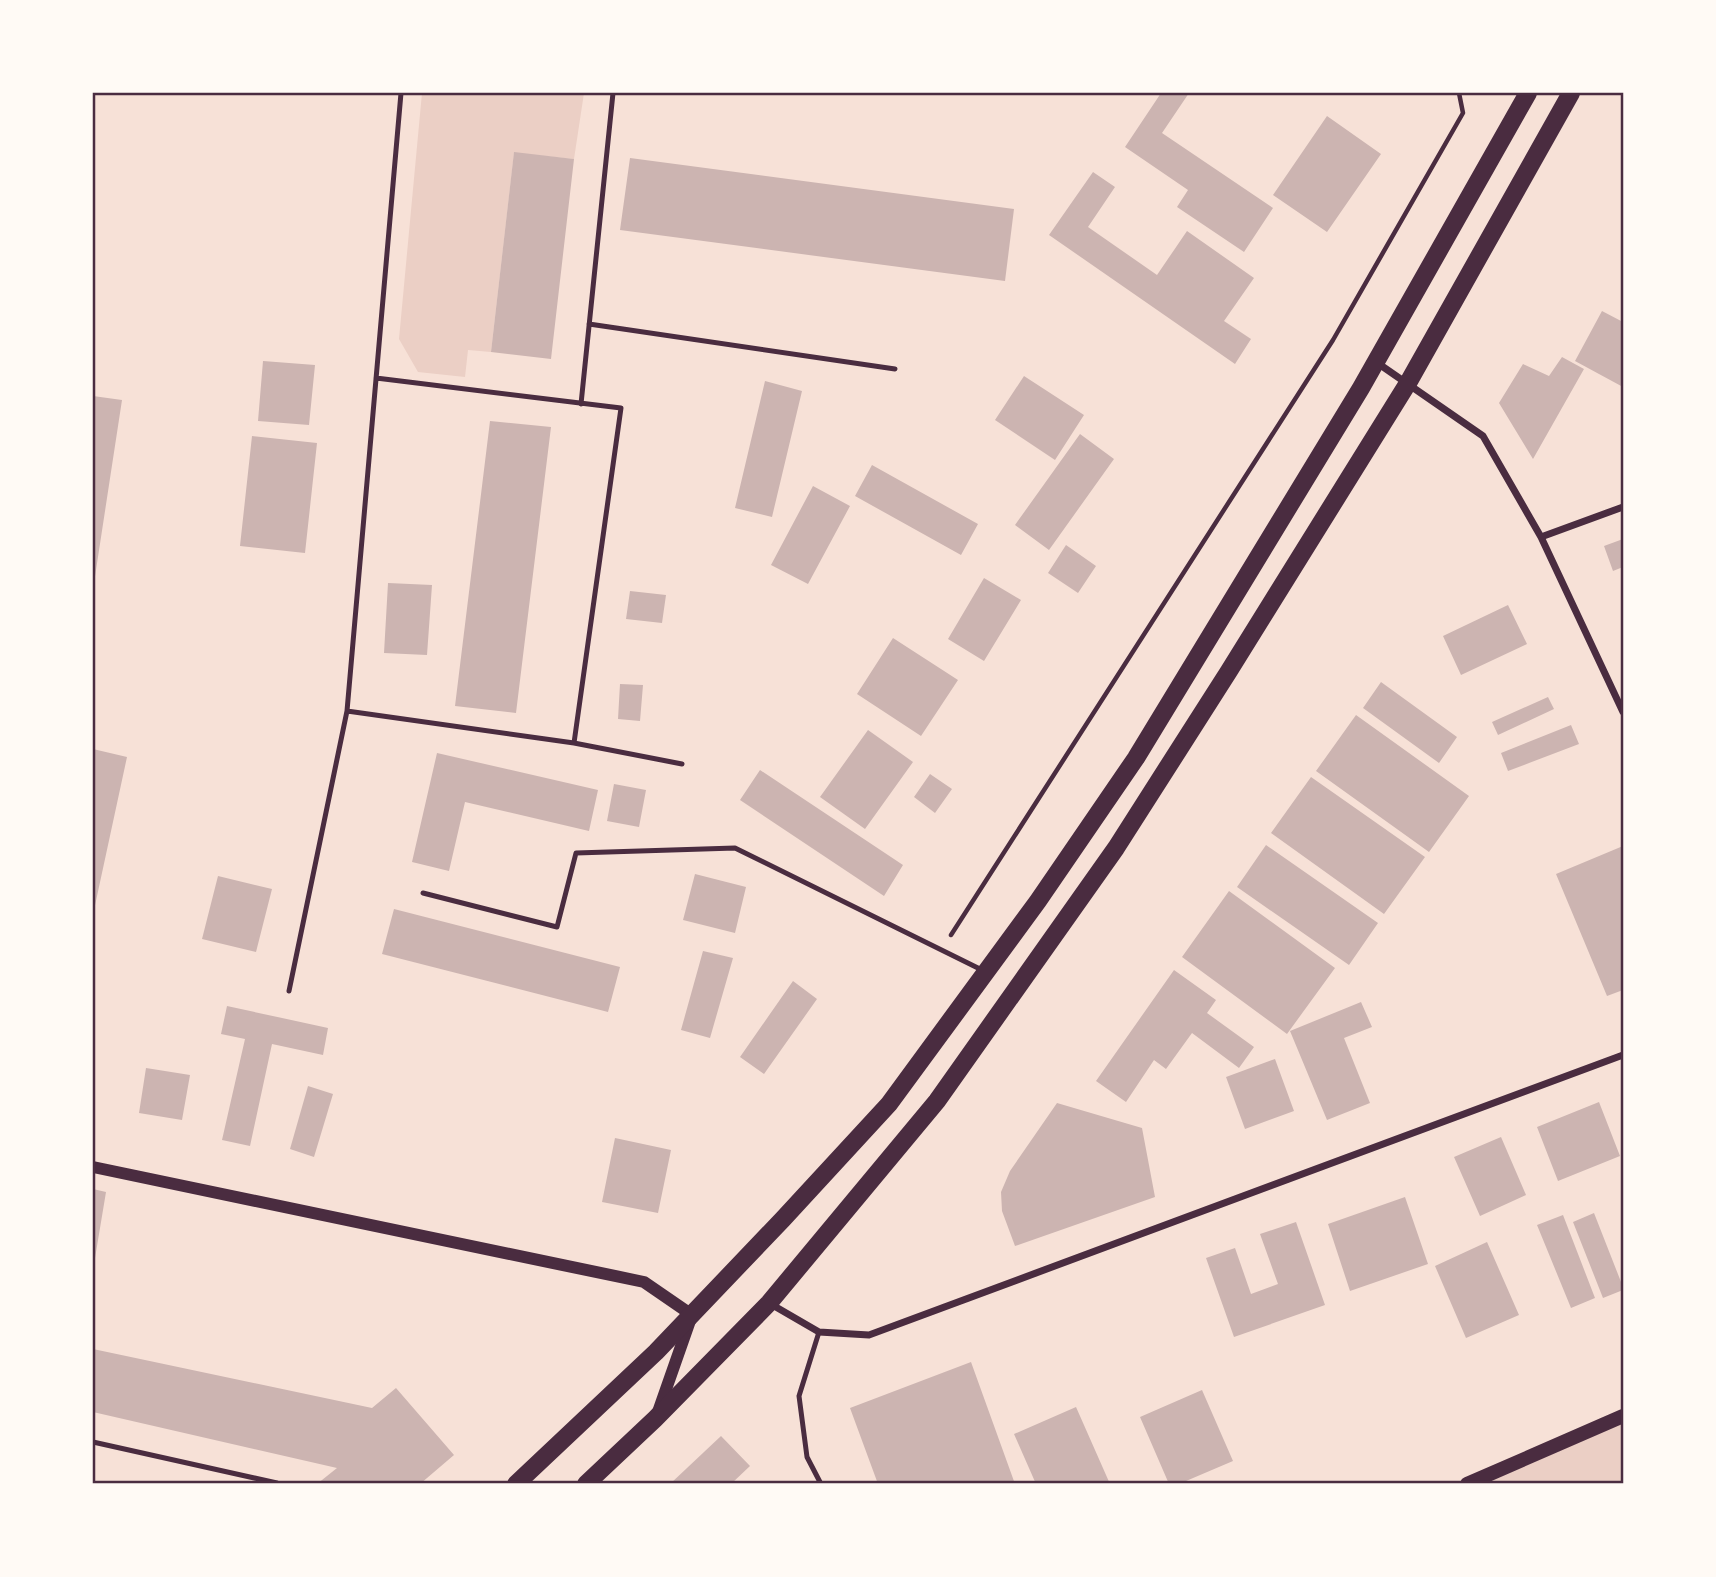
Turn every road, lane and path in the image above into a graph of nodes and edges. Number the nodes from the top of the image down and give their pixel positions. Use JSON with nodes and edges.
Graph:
{"nodes":[{"id":1,"x":401,"y":93,"type":"edge"},
{"id":2,"x":613,"y":93,"type":"edge"},
{"id":3,"x":1459,"y":93,"type":"edge"},
{"id":4,"x":1528,"y":93,"type":"edge"},
{"id":5,"x":1570,"y":93,"type":"edge"},
{"id":6,"x":589,"y":324,"type":"junction"},
{"id":7,"x":1376,"y":362,"type":"junction"},
{"id":8,"x":895,"y":369,"type":"dead end"},
{"id":9,"x":376,"y":378,"type":"junction"},
{"id":10,"x":1408,"y":383,"type":"junction"},
{"id":11,"x":581,"y":404,"type":"junction"},
{"id":12,"x":1623,"y":507,"type":"edge"},
{"id":13,"x":1541,"y":537,"type":"junction"},
{"id":14,"x":347,"y":711,"type":"junction"},
{"id":15,"x":1623,"y":712,"type":"edge"},
{"id":16,"x":574,"y":743,"type":"junction"},
{"id":17,"x":682,"y":764,"type":"dead end"},
{"id":18,"x":423,"y":893,"type":"dead end"},
{"id":19,"x":942,"y":950,"type":"junction"},
{"id":20,"x":985,"y":971,"type":"junction"},
{"id":21,"x":289,"y":991,"type":"dead end"},
{"id":22,"x":1623,"y":1055,"type":"edge"},
{"id":23,"x":93,"y":1167,"type":"edge"},
{"id":24,"x":769,"y":1303,"type":"junction"},
{"id":25,"x":692,"y":1315,"type":"junction"},
{"id":26,"x":820,"y":1332,"type":"junction"},
{"id":27,"x":1623,"y":1416,"type":"edge"},
{"id":28,"x":655,"y":1419,"type":"junction"},
{"id":29,"x":93,"y":1441,"type":"edge"},
{"id":30,"x":277,"y":1483,"type":"edge"},
{"id":31,"x":516,"y":1484,"type":"edge"},
{"id":32,"x":586,"y":1484,"type":"edge"},
{"id":33,"x":821,"y":1484,"type":"edge"},
{"id":34,"x":1467,"y":1484,"type":"edge"}],
"edges":[{"from":1,"to":9,"type":"lane"},
{"from":2,"to":6,"type":"lane"},
{"from":3,"to":19,"type":"path"},
{"from":4,"to":7,"type":"main road"},
{"from":5,"to":10,"type":"main road"},
{"from":6,"to":8,"type":"lane"},
{"from":6,"to":11,"type":"lane"},
{"from":7,"to":10,"type":"street"},
{"from":7,"to":20,"type":"main road"},
{"from":9,"to":11,"type":"lane"},
{"from":9,"to":14,"type":"lane"},
{"from":10,"to":13,"type":"street"},
{"from":10,"to":24,"type":"main road"},
{"from":11,"to":16,"type":"lane"},
{"from":12,"to":13,"type":"street"},
{"from":13,"to":15,"type":"street"},
{"from":14,"to":16,"type":"lane"},
{"from":14,"to":21,"type":"lane"},
{"from":16,"to":17,"type":"lane"},
{"from":18,"to":19,"type":"lane"},
{"from":19,"to":20,"type":"lane"},
{"from":20,"to":25,"type":"main road"},
{"from":22,"to":26,"type":"street"},
{"from":23,"to":25,"type":"street"},
{"from":24,"to":26,"type":"street"},
{"from":24,"to":28,"type":"main road"},
{"from":25,"to":28,"type":"street"},
{"from":25,"to":31,"type":"main road"},
{"from":26,"to":33,"type":"lane"},
{"from":27,"to":34,"type":"main road"},
{"from":28,"to":32,"type":"main road"},
{"from":29,"to":30,"type":"lane"}]}
